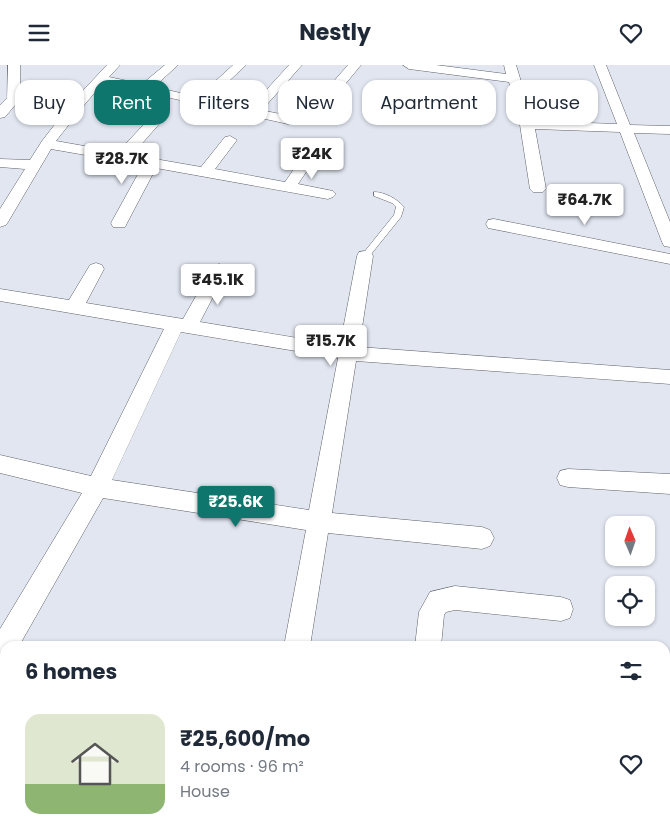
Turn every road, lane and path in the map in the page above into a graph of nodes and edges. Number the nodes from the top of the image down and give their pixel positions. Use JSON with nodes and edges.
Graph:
{"nodes":[{"id":1,"x":14,"y":65,"type":"edge"},
{"id":2,"x":114,"y":65,"type":"edge"},
{"id":3,"x":172,"y":65,"type":"edge"},
{"id":4,"x":240,"y":65,"type":"edge"},
{"id":5,"x":296,"y":65,"type":"edge"},
{"id":6,"x":356,"y":65,"type":"edge"},
{"id":7,"x":409,"y":65,"type":"edge"},
{"id":8,"x":510,"y":65,"type":"edge"},
{"id":9,"x":600,"y":65,"type":"edge"},
{"id":10,"x":424,"y":66,"type":"edge"},
{"id":11,"x":100,"y":79,"type":"junction"},
{"id":12,"x":514,"y":79,"type":"joint"},
{"id":13,"x":104,"y":80,"type":"edge"},
{"id":14,"x":154,"y":80,"type":"edge"},
{"id":15,"x":224,"y":80,"type":"edge"},
{"id":16,"x":268,"y":96,"type":"edge"},
{"id":17,"x":84,"y":97,"type":"edge"},
{"id":18,"x":13,"y":100,"type":"joint"},
{"id":19,"x":0,"y":114,"type":"edge"},
{"id":20,"x":268,"y":115,"type":"edge"},
{"id":21,"x":62,"y":125,"type":"edge"},
{"id":22,"x":150,"y":125,"type":"edge"},
{"id":23,"x":527,"y":125,"type":"joint"},
{"id":24,"x":625,"y":127,"type":"junction"},
{"id":25,"x":670,"y":130,"type":"edge"},
{"id":26,"x":230,"y":140,"type":"dead end"},
{"id":27,"x":47,"y":144,"type":"junction"},
{"id":28,"x":310,"y":156,"type":"dead end"},
{"id":29,"x":122,"y":157,"type":"junction"},
{"id":30,"x":152,"y":162,"type":"junction"},
{"id":31,"x":0,"y":163,"type":"edge"},
{"id":32,"x":33,"y":165,"type":"junction"},
{"id":33,"x":206,"y":171,"type":"junction"},
{"id":34,"x":289,"y":187,"type":"junction"},
{"id":35,"x":538,"y":189,"type":"dead end"},
{"id":36,"x":328,"y":194,"type":"dead end"},
{"id":37,"x":377,"y":194,"type":"dead end"},
{"id":38,"x":0,"y":222,"type":"edge"},
{"id":39,"x":119,"y":223,"type":"dead end"},
{"id":40,"x":494,"y":225,"type":"dead end"},
{"id":41,"x":670,"y":242,"type":"edge"},
{"id":42,"x":365,"y":256,"type":"joint"},
{"id":43,"x":670,"y":259,"type":"edge"},
{"id":44,"x":96,"y":269,"type":"dead end"},
{"id":45,"x":219,"y":270,"type":"dead end"},
{"id":46,"x":0,"y":295,"type":"edge"},
{"id":47,"x":74,"y":308,"type":"junction"},
{"id":48,"x":182,"y":326,"type":"junction"},
{"id":49,"x":347,"y":353,"type":"junction"},
{"id":50,"x":670,"y":377,"type":"edge"},
{"id":51,"x":0,"y":464,"type":"edge"},
{"id":52,"x":568,"y":477,"type":"dead end"},
{"id":53,"x":670,"y":484,"type":"edge"},
{"id":54,"x":97,"y":487,"type":"junction"},
{"id":55,"x":320,"y":522,"type":"junction"},
{"id":56,"x":482,"y":538,"type":"dead end"},
{"id":57,"x":561,"y":609,"type":"dead end"},
{"id":58,"x":8,"y":641,"type":"edge"},
{"id":59,"x":298,"y":641,"type":"edge"},
{"id":60,"x":429,"y":641,"type":"edge"}],
"edges":[{"from":1,"to":18,"type":"street"},
{"from":2,"to":11,"type":"street"},
{"from":3,"to":14,"type":"street"},
{"from":4,"to":15,"type":"street"},
{"from":5,"to":16,"type":"street"},
{"from":6,"to":20,"type":"street"},
{"from":7,"to":10,"type":"street"},
{"from":8,"to":12,"type":"street"},
{"from":9,"to":24,"type":"street"},
{"from":10,"to":12,"type":"street"},
{"from":11,"to":13,"type":"street"},
{"from":11,"to":17,"type":"street"},
{"from":18,"to":19,"type":"street"},
{"from":21,"to":27,"type":"street"},
{"from":22,"to":29,"type":"street"},
{"from":23,"to":24,"type":"street"},
{"from":23,"to":35,"type":"street"},
{"from":24,"to":25,"type":"street"},
{"from":24,"to":41,"type":"street"},
{"from":26,"to":33,"type":"street"},
{"from":27,"to":29,"type":"street"},
{"from":27,"to":32,"type":"street"},
{"from":28,"to":34,"type":"street"},
{"from":29,"to":30,"type":"street"},
{"from":30,"to":33,"type":"street"},
{"from":30,"to":39,"type":"street"},
{"from":31,"to":32,"type":"street"},
{"from":32,"to":38,"type":"street"},
{"from":33,"to":34,"type":"street"},
{"from":34,"to":36,"type":"street"},
{"from":37,"to":42,"type":"lane"},
{"from":40,"to":43,"type":"street"},
{"from":42,"to":49,"type":"street"},
{"from":44,"to":47,"type":"street"},
{"from":45,"to":48,"type":"street"},
{"from":46,"to":47,"type":"street"},
{"from":47,"to":48,"type":"street"},
{"from":48,"to":49,"type":"street"},
{"from":48,"to":54,"type":"street"},
{"from":49,"to":50,"type":"street"},
{"from":49,"to":55,"type":"street"},
{"from":51,"to":54,"type":"street"},
{"from":52,"to":53,"type":"street"},
{"from":54,"to":55,"type":"street"},
{"from":54,"to":58,"type":"street"},
{"from":55,"to":56,"type":"street"},
{"from":55,"to":59,"type":"street"},
{"from":57,"to":60,"type":"street"}]}
